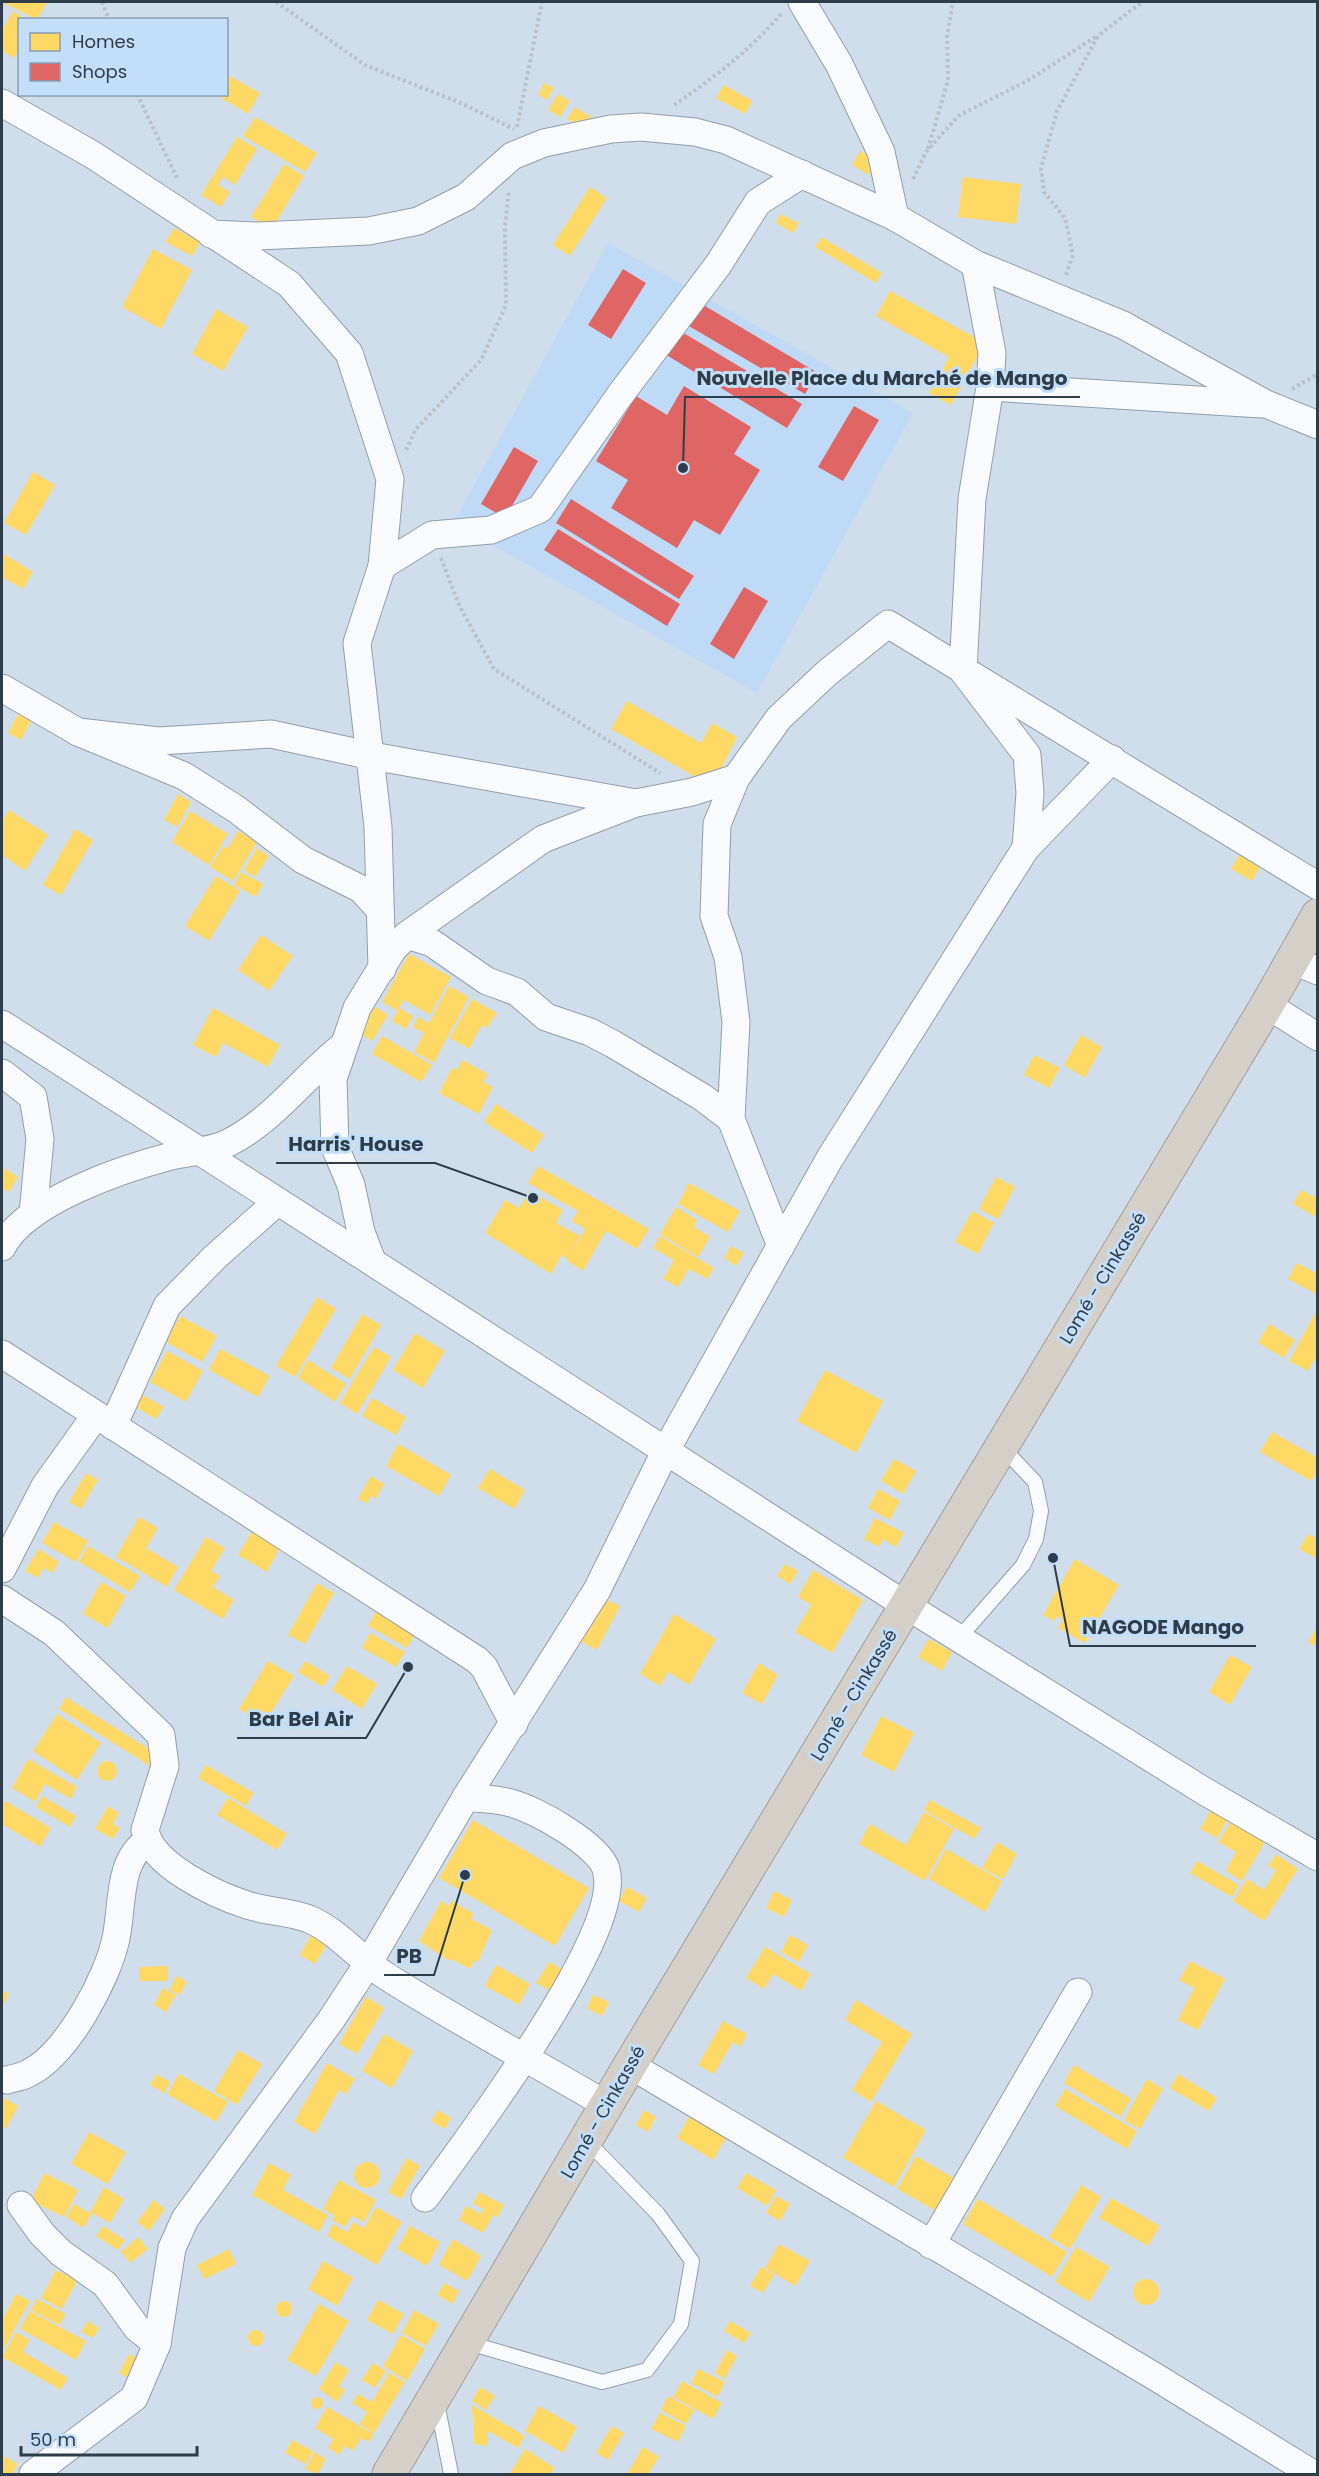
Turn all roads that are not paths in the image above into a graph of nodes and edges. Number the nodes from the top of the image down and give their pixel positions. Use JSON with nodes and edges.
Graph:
{"nodes":[{"id":1,"x":794,"y":6,"type":"edge"},
{"id":2,"x":2,"y":103,"type":"edge"},
{"id":3,"x":802,"y":174,"type":"junction"},
{"id":4,"x":895,"y":217,"type":"junction"},
{"id":5,"x":211,"y":234,"type":"junction"},
{"id":6,"x":975,"y":264,"type":"junction"},
{"id":7,"x":990,"y":387,"type":"junction"},
{"id":8,"x":1266,"y":404,"type":"junction"},
{"id":9,"x":1317,"y":425,"type":"edge"},
{"id":10,"x":382,"y":566,"type":"junction"},
{"id":11,"x":963,"y":670,"type":"junction"},
{"id":12,"x":2,"y":688,"type":"edge"},
{"id":13,"x":78,"y":732,"type":"junction"},
{"id":14,"x":372,"y":756,"type":"junction"},
{"id":15,"x":1112,"y":759,"type":"junction"},
{"id":16,"x":736,"y":778,"type":"junction"},
{"id":17,"x":636,"y":803,"type":"junction"},
{"id":18,"x":1026,"y":848,"type":"junction"},
{"id":19,"x":1317,"y":886,"type":"edge"},
{"id":20,"x":380,"y":910,"type":"junction"},
{"id":21,"x":1317,"y":915,"type":"edge"},
{"id":22,"x":407,"y":935,"type":"junction"},
{"id":23,"x":1305,"y":966,"type":"edge"},
{"id":24,"x":382,"y":969,"type":"junction"},
{"id":25,"x":1267,"y":1005,"type":"junction"},
{"id":26,"x":2,"y":1024,"type":"edge"},
{"id":27,"x":1317,"y":1037,"type":"edge"},
{"id":28,"x":344,"y":1046,"type":"junction"},
{"id":29,"x":2,"y":1073,"type":"edge"},
{"id":30,"x":731,"y":1119,"type":"junction"},
{"id":31,"x":195,"y":1150,"type":"junction"},
{"id":32,"x":277,"y":1202,"type":"junction"},
{"id":33,"x":33,"y":1214,"type":"junction"},
{"id":34,"x":4,"y":1241,"type":"edge"},
{"id":35,"x":781,"y":1246,"type":"junction"},
{"id":36,"x":372,"y":1261,"type":"junction"},
{"id":37,"x":2,"y":1354,"type":"edge"},
{"id":38,"x":105,"y":1420,"type":"junction"},
{"id":39,"x":1001,"y":1447,"type":"junction"},
{"id":40,"x":666,"y":1450,"type":"junction"},
{"id":41,"x":2,"y":1569,"type":"edge"},
{"id":42,"x":2,"y":1599,"type":"edge"},
{"id":43,"x":908,"y":1606,"type":"junction"},
{"id":44,"x":959,"y":1638,"type":"junction"},
{"id":45,"x":514,"y":1724,"type":"junction"},
{"id":46,"x":466,"y":1797,"type":"junction"},
{"id":47,"x":147,"y":1841,"type":"junction"},
{"id":48,"x":1317,"y":1857,"type":"edge"},
{"id":49,"x":369,"y":1962,"type":"junction"},
{"id":50,"x":1078,"y":1992,"type":"dead end"},
{"id":51,"x":526,"y":2058,"type":"junction"},
{"id":52,"x":630,"y":2065,"type":"junction"},
{"id":53,"x":7,"y":2080,"type":"dead end"},
{"id":54,"x":607,"y":2105,"type":"junction"},
{"id":55,"x":587,"y":2140,"type":"junction"},
{"id":56,"x":425,"y":2199,"type":"dead end"},
{"id":57,"x":21,"y":2205,"type":"dead end"},
{"id":58,"x":931,"y":2245,"type":"junction"},
{"id":59,"x":469,"y":2343,"type":"junction"},
{"id":60,"x":157,"y":2344,"type":"junction"},
{"id":61,"x":436,"y":2398,"type":"junction"},
{"id":62,"x":33,"y":2475,"type":"edge"},
{"id":63,"x":389,"y":2475,"type":"edge"},
{"id":64,"x":451,"y":2475,"type":"edge"},
{"id":65,"x":1313,"y":2475,"type":"edge"}],
"edges":[{"from":1,"to":4,"type":"street"},
{"from":2,"to":5,"type":"street"},
{"from":3,"to":4,"type":"street"},
{"from":3,"to":5,"type":"street"},
{"from":3,"to":10,"type":"street"},
{"from":4,"to":6,"type":"street"},
{"from":5,"to":10,"type":"street"},
{"from":6,"to":7,"type":"street"},
{"from":6,"to":8,"type":"street"},
{"from":7,"to":8,"type":"street"},
{"from":7,"to":11,"type":"street"},
{"from":8,"to":9,"type":"street"},
{"from":10,"to":14,"type":"street"},
{"from":11,"to":15,"type":"street"},
{"from":11,"to":16,"type":"street"},
{"from":11,"to":18,"type":"street"},
{"from":12,"to":13,"type":"street"},
{"from":13,"to":14,"type":"street"},
{"from":13,"to":20,"type":"street"},
{"from":14,"to":17,"type":"street"},
{"from":14,"to":20,"type":"street"},
{"from":15,"to":18,"type":"street"},
{"from":15,"to":19,"type":"street"},
{"from":16,"to":17,"type":"street"},
{"from":16,"to":30,"type":"street"},
{"from":17,"to":22,"type":"street"},
{"from":18,"to":35,"type":"street"},
{"from":20,"to":24,"type":"street"},
{"from":21,"to":23,"type":"highway","name":"Lomé - Cinkassé"},
{"from":22,"to":24,"type":"street"},
{"from":22,"to":30,"type":"street"},
{"from":23,"to":25,"type":"highway","name":"Lomé - Cinkassé"},
{"from":24,"to":28,"type":"street"},
{"from":25,"to":27,"type":"street"},
{"from":25,"to":39,"type":"highway","name":"Lomé - Cinkassé"},
{"from":26,"to":31,"type":"street"},
{"from":28,"to":31,"type":"street"},
{"from":28,"to":36,"type":"street"},
{"from":29,"to":33,"type":"street"},
{"from":30,"to":35,"type":"street"},
{"from":31,"to":32,"type":"street"},
{"from":31,"to":33,"type":"street"},
{"from":32,"to":36,"type":"street"},
{"from":32,"to":38,"type":"street"},
{"from":33,"to":34,"type":"street"},
{"from":35,"to":40,"type":"street"},
{"from":36,"to":40,"type":"street"},
{"from":37,"to":38,"type":"street"},
{"from":38,"to":41,"type":"street"},
{"from":38,"to":45,"type":"street"},
{"from":39,"to":43,"type":"highway","name":"Lomé - Cinkassé"},
{"from":39,"to":44,"type":"lane"},
{"from":40,"to":43,"type":"street"},
{"from":40,"to":45,"type":"street"},
{"from":42,"to":47,"type":"street"},
{"from":43,"to":44,"type":"street"},
{"from":43,"to":52,"type":"highway","name":"Lomé - Cinkassé"},
{"from":44,"to":48,"type":"street"},
{"from":45,"to":46,"type":"street"},
{"from":46,"to":49,"type":"street"},
{"from":46,"to":51,"type":"street"},
{"from":47,"to":49,"type":"street"},
{"from":47,"to":53,"type":"street"},
{"from":49,"to":51,"type":"street"},
{"from":49,"to":60,"type":"street"},
{"from":50,"to":58,"type":"street"},
{"from":51,"to":54,"type":"street"},
{"from":51,"to":56,"type":"street"},
{"from":52,"to":54,"type":"highway","name":"Lomé - Cinkassé"},
{"from":52,"to":58,"type":"street"},
{"from":54,"to":55,"type":"highway","name":"Lomé - Cinkassé"},
{"from":55,"to":59,"type":"highway","name":"Lomé - Cinkassé"},
{"from":55,"to":59,"type":"lane"},
{"from":57,"to":60,"type":"street"},
{"from":58,"to":65,"type":"street"},
{"from":59,"to":61,"type":"highway","name":"Lomé - Cinkassé"},
{"from":60,"to":62,"type":"street"},
{"from":61,"to":63,"type":"highway","name":"Lomé - Cinkassé"},
{"from":61,"to":64,"type":"lane"}]}
